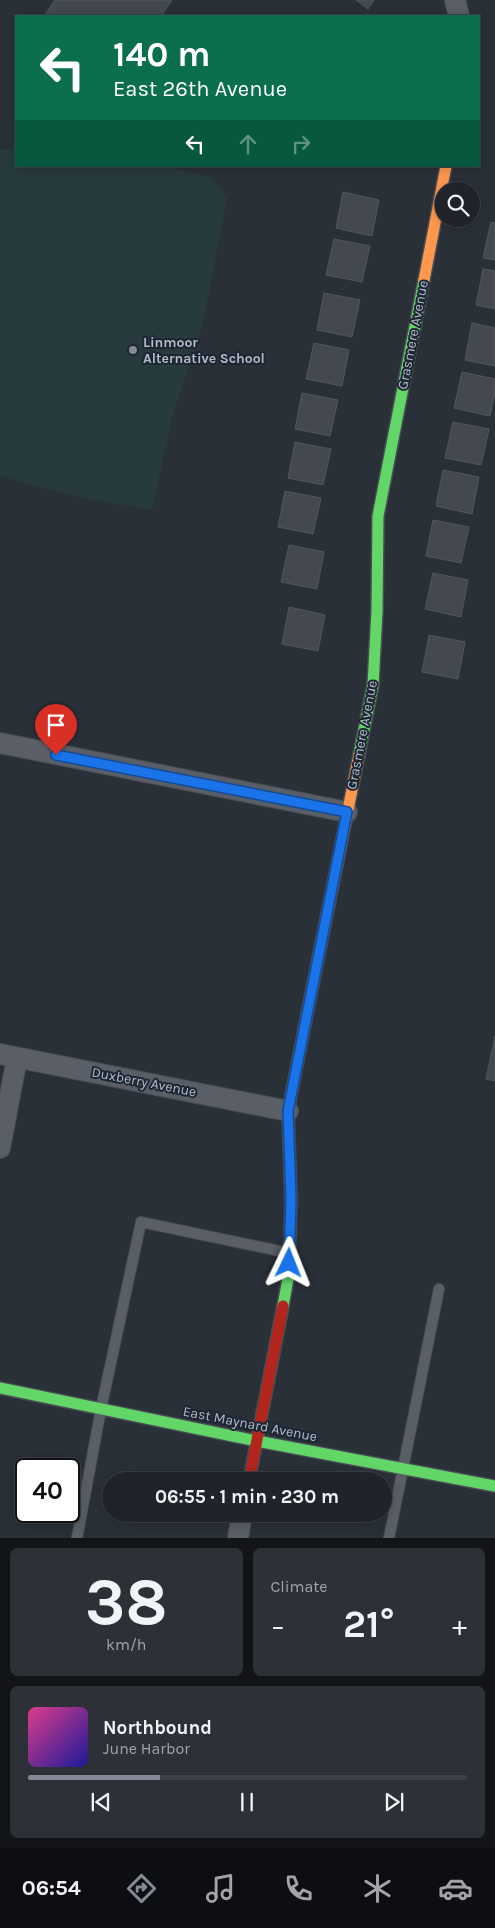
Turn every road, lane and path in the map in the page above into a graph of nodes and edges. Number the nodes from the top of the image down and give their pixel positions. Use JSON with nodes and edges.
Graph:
{"nodes":[{"id":1,"x":455,"y":0,"type":"edge"},
{"id":2,"x":459,"y":15,"type":"edge"},
{"id":3,"x":446,"y":167,"type":"edge"},
{"id":4,"x":0,"y":744,"type":"edge"},
{"id":5,"x":347,"y":812,"type":"junction"},
{"id":6,"x":9,"y":1056,"type":"edge"},
{"id":7,"x":288,"y":1111,"type":"junction"},
{"id":8,"x":0,"y":1148,"type":"edge"},
{"id":9,"x":289,"y":1253,"type":"junction"},
{"id":10,"x":438,"y":1289,"type":"dead end"},
{"id":11,"x":0,"y":1388,"type":"edge"},
{"id":12,"x":101,"y":1409,"type":"junction"},
{"id":13,"x":257,"y":1441,"type":"junction"},
{"id":14,"x":402,"y":1469,"type":"junction"},
{"id":15,"x":251,"y":1472,"type":"edge"},
{"id":16,"x":495,"y":1486,"type":"edge"},
{"id":17,"x":241,"y":1522,"type":"edge"},
{"id":18,"x":77,"y":1538,"type":"edge"},
{"id":19,"x":238,"y":1538,"type":"edge"},
{"id":20,"x":389,"y":1538,"type":"edge"}],
"edges":[{"from":1,"to":2,"type":"street"},
{"from":3,"to":5,"type":"street","name":"Grasmere Avenue"},
{"from":4,"to":5,"type":"street"},
{"from":5,"to":7,"type":"street","name":"Grasmere Avenue"},
{"from":6,"to":7,"type":"street","name":"Duxberry Avenue"},
{"from":6,"to":8,"type":"street"},
{"from":7,"to":9,"type":"street","name":"Grasmere Avenue"},
{"from":9,"to":12,"type":"lane"},
{"from":9,"to":13,"type":"street","name":"Grasmere Avenue"},
{"from":10,"to":14,"type":"lane"},
{"from":11,"to":12,"type":"street","name":"East Maynard Avenue"},
{"from":12,"to":13,"type":"street","name":"East Maynard Avenue"},
{"from":12,"to":18,"type":"lane"},
{"from":13,"to":14,"type":"street","name":"East Maynard Avenue"},
{"from":13,"to":15,"type":"street","name":"Grasmere Avenue"},
{"from":14,"to":16,"type":"street","name":"East Maynard Avenue"},
{"from":14,"to":20,"type":"lane"},
{"from":17,"to":19,"type":"street"}]}
